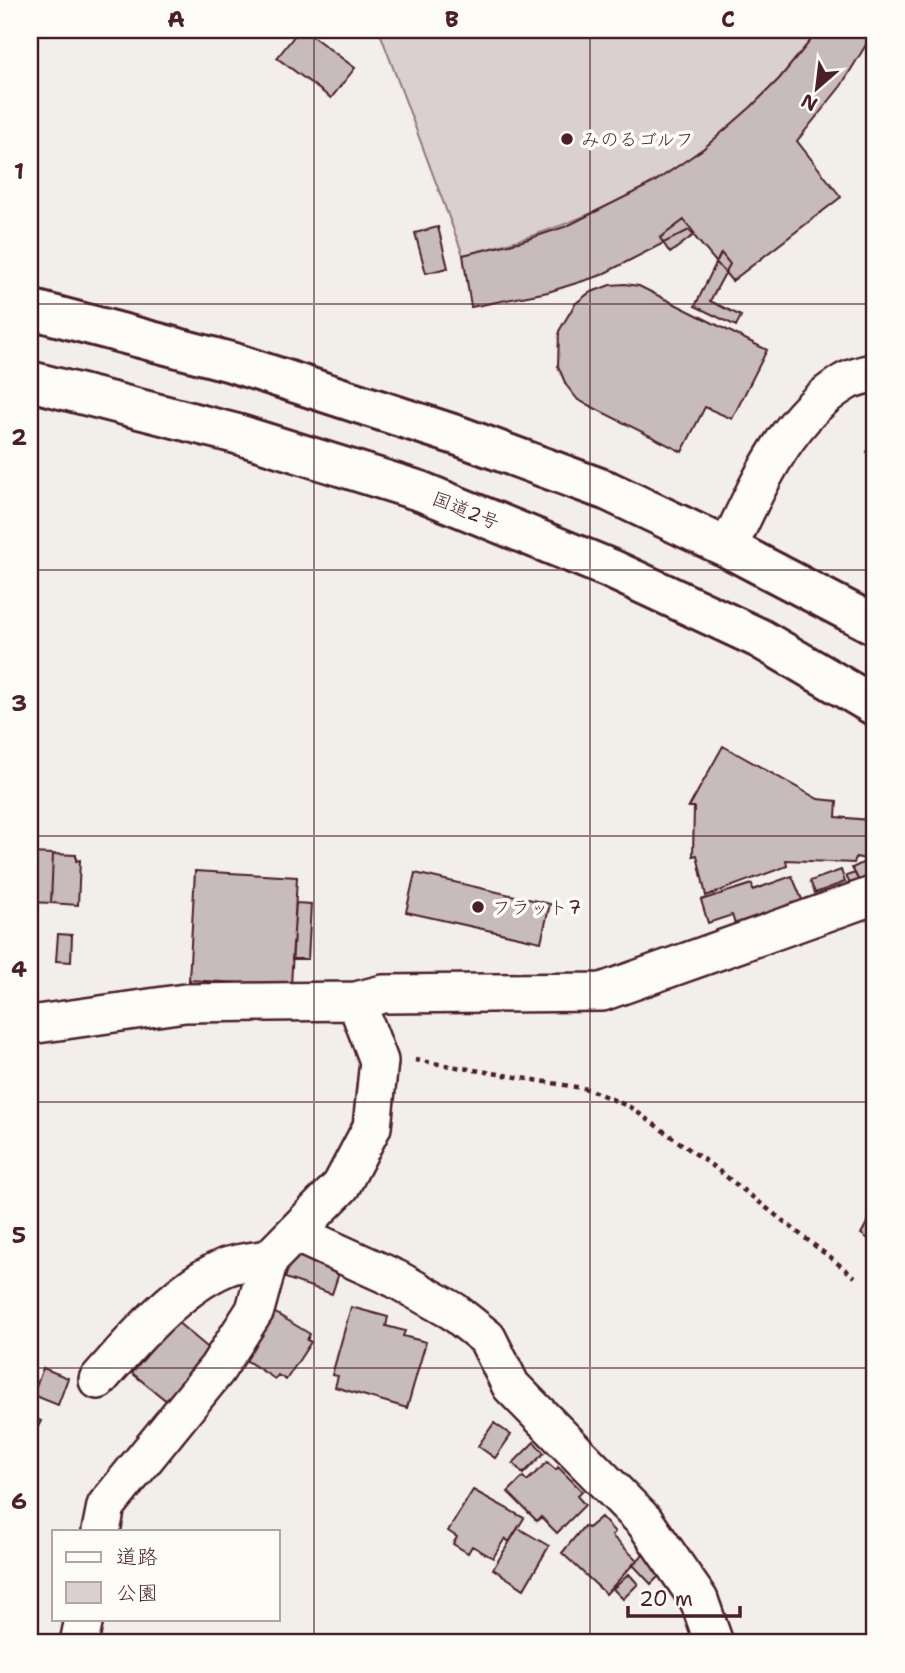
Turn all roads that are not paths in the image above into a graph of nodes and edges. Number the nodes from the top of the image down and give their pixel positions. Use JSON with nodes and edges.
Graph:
{"nodes":[{"id":1,"x":30,"y":309,"type":"edge"},
{"id":2,"x":875,"y":372,"type":"edge"},
{"id":3,"x":30,"y":381,"type":"edge"},
{"id":4,"x":728,"y":548,"type":"junction"},
{"id":5,"x":875,"y":625,"type":"edge"},
{"id":6,"x":875,"y":706,"type":"edge"},
{"id":7,"x":875,"y":895,"type":"edge"},
{"id":8,"x":356,"y":1001,"type":"junction"},
{"id":9,"x":30,"y":1025,"type":"edge"},
{"id":10,"x":295,"y":1233,"type":"junction"},
{"id":11,"x":269,"y":1259,"type":"junction"},
{"id":12,"x":98,"y":1380,"type":"dead end"},
{"id":13,"x":102,"y":1530,"type":"edge"},
{"id":14,"x":84,"y":1620,"type":"edge"},
{"id":15,"x":79,"y":1643,"type":"edge"},
{"id":16,"x":714,"y":1643,"type":"edge"}],
"edges":[{"from":1,"to":4,"type":"highway"},
{"from":2,"to":4,"type":"street"},
{"from":3,"to":6,"type":"highway","name":"国道2号"},
{"from":4,"to":5,"type":"highway"},
{"from":7,"to":8,"type":"street"},
{"from":8,"to":9,"type":"street"},
{"from":8,"to":10,"type":"street"},
{"from":10,"to":11,"type":"street"},
{"from":10,"to":16,"type":"street"},
{"from":11,"to":12,"type":"street"},
{"from":11,"to":13,"type":"street"},
{"from":14,"to":15,"type":"street"}]}
